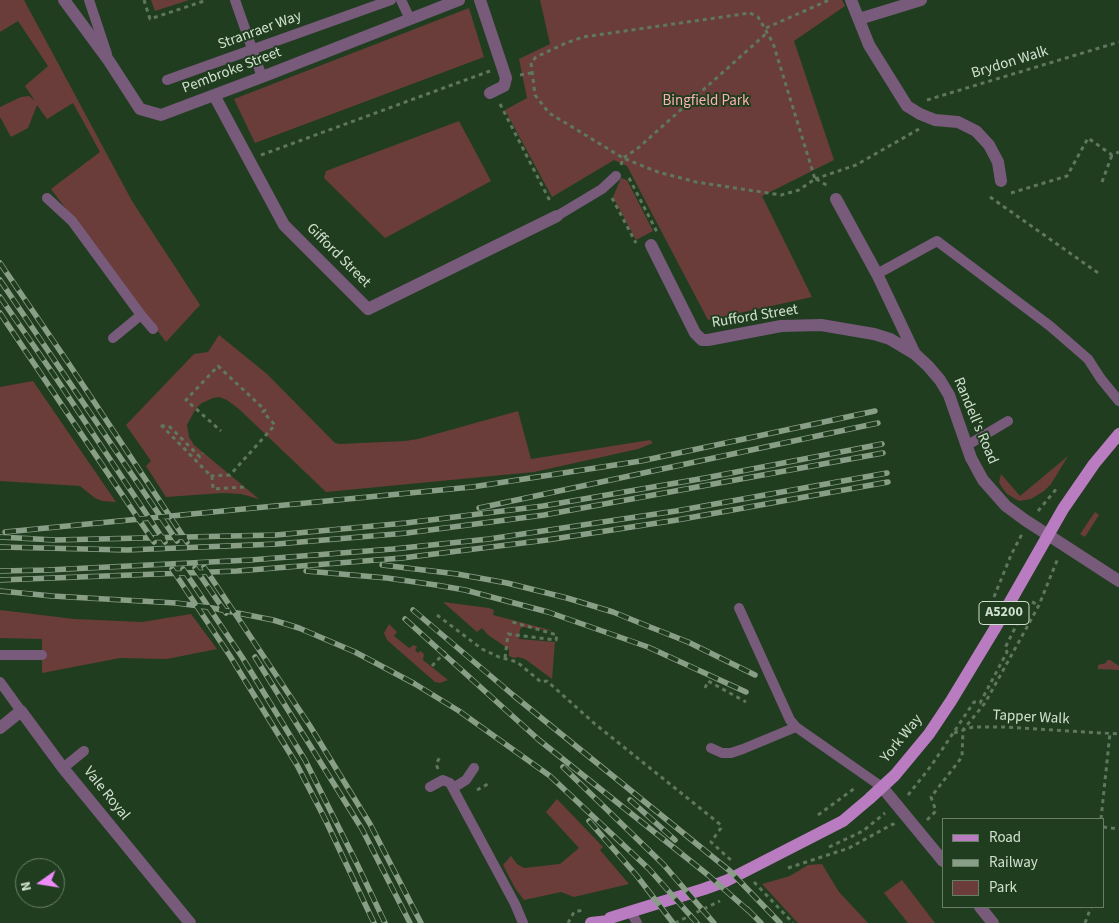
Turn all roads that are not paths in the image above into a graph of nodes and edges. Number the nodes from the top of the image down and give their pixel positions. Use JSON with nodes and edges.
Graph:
{"nodes":[{"id":1,"x":64,"y":0,"type":"edge"},
{"id":2,"x":89,"y":0,"type":"edge"},
{"id":3,"x":235,"y":0,"type":"edge"},
{"id":4,"x":391,"y":0,"type":"edge"},
{"id":5,"x":401,"y":0,"type":"edge"},
{"id":6,"x":459,"y":0,"type":"edge"},
{"id":7,"x":480,"y":0,"type":"edge"},
{"id":8,"x":851,"y":0,"type":"edge"},
{"id":9,"x":920,"y":0,"type":"edge"},
{"id":10,"x":410,"y":19,"type":"junction"},
{"id":11,"x":859,"y":19,"type":"junction"},
{"id":12,"x":252,"y":50,"type":"junction"},
{"id":13,"x":109,"y":61,"type":"junction"},
{"id":14,"x":262,"y":78,"type":"junction"},
{"id":15,"x":167,"y":80,"type":"dead end"},
{"id":16,"x":490,"y":93,"type":"dead end"},
{"id":17,"x":214,"y":95,"type":"junction"},
{"id":18,"x":621,"y":173,"type":"road end"},
{"id":19,"x":1001,"y":181,"type":"dead end"},
{"id":20,"x":48,"y":198,"type":"dead end"},
{"id":21,"x":836,"y":199,"type":"dead end"},
{"id":22,"x":557,"y":216,"type":"joint"},
{"id":23,"x":645,"y":248,"type":"road end"},
{"id":24,"x":877,"y":274,"type":"junction"},
{"id":25,"x":141,"y":315,"type":"junction"},
{"id":26,"x":153,"y":329,"type":"dead end"},
{"id":27,"x":113,"y":338,"type":"dead end"},
{"id":28,"x":915,"y":354,"type":"junction"},
{"id":29,"x":1119,"y":401,"type":"edge"},
{"id":30,"x":1008,"y":421,"type":"dead end"},
{"id":31,"x":1119,"y":434,"type":"edge"},
{"id":32,"x":966,"y":446,"type":"junction"},
{"id":33,"x":1047,"y":534,"type":"junction"},
{"id":34,"x":1119,"y":581,"type":"edge"},
{"id":35,"x":738,"y":608,"type":"dead end"},
{"id":36,"x":0,"y":655,"type":"edge"},
{"id":37,"x":42,"y":655,"type":"dead end"},
{"id":38,"x":0,"y":682,"type":"edge"},
{"id":39,"x":21,"y":711,"type":"junction"},
{"id":40,"x":796,"y":727,"type":"junction"},
{"id":41,"x":0,"y":728,"type":"edge"},
{"id":42,"x":711,"y":748,"type":"dead end"},
{"id":43,"x":84,"y":751,"type":"dead end"},
{"id":44,"x":64,"y":768,"type":"junction"},
{"id":45,"x":474,"y":768,"type":"dead end"},
{"id":46,"x":430,"y":787,"type":"dead end"},
{"id":47,"x":882,"y":787,"type":"junction"},
{"id":48,"x":453,"y":788,"type":"junction"},
{"id":49,"x":942,"y":860,"type":"edge"},
{"id":50,"x":981,"y":908,"type":"edge"},
{"id":51,"x":634,"y":918,"type":"edge"},
{"id":52,"x":190,"y":923,"type":"edge"},
{"id":53,"x":523,"y":923,"type":"edge"},
{"id":54,"x":590,"y":923,"type":"edge"},
{"id":55,"x":993,"y":923,"type":"edge"}],
"edges":[{"from":1,"to":13,"type":"street","name":"Pembroke Street"},
{"from":2,"to":13,"type":"lane"},
{"from":3,"to":12,"type":"lane"},
{"from":4,"to":12,"type":"lane","name":"Stranraer Way"},
{"from":5,"to":10,"type":"lane"},
{"from":6,"to":10,"type":"street","name":"Pembroke Street"},
{"from":7,"to":16,"type":"street"},
{"from":8,"to":11,"type":"street"},
{"from":9,"to":11,"type":"street"},
{"from":10,"to":14,"type":"street","name":"Pembroke Street"},
{"from":11,"to":19,"type":"street"},
{"from":12,"to":14,"type":"lane"},
{"from":12,"to":15,"type":"lane","name":"Stranraer Way"},
{"from":13,"to":17,"type":"street","name":"Pembroke Street"},
{"from":14,"to":17,"type":"street","name":"Pembroke Street"},
{"from":17,"to":22,"type":"street","name":"Gifford Street"},
{"from":18,"to":22,"type":"lane"},
{"from":20,"to":25,"type":"lane"},
{"from":21,"to":24,"type":"street","name":"Randell's Road"},
{"from":23,"to":28,"type":"street","name":"Rufford Street"},
{"from":24,"to":28,"type":"street","name":"Randell's Road"},
{"from":24,"to":29,"type":"lane"},
{"from":25,"to":26,"type":"lane"},
{"from":25,"to":27,"type":"lane"},
{"from":28,"to":32,"type":"street","name":"Randell's Road"},
{"from":30,"to":32,"type":"lane"},
{"from":31,"to":33,"type":"main road","name":"York Way","number":"A5200"},
{"from":32,"to":33,"type":"street","name":"Randell's Road"},
{"from":33,"to":34,"type":"street","name":"Randell's Road"},
{"from":33,"to":47,"type":"main road","name":"York Way","number":"A5200"},
{"from":35,"to":40,"type":"lane"},
{"from":36,"to":37,"type":"lane"},
{"from":38,"to":39,"type":"lane","name":"Vale Royal"},
{"from":39,"to":41,"type":"street"},
{"from":39,"to":44,"type":"street","name":"Vale Royal"},
{"from":40,"to":42,"type":"lane"},
{"from":40,"to":47,"type":"lane"},
{"from":43,"to":44,"type":"lane"},
{"from":44,"to":52,"type":"street","name":"Vale Royal"},
{"from":45,"to":48,"type":"lane"},
{"from":46,"to":48,"type":"lane"},
{"from":47,"to":49,"type":"street"},
{"from":47,"to":51,"type":"main road","name":"York Way","number":"A5200"},
{"from":48,"to":53,"type":"lane"},
{"from":50,"to":55,"type":"street"},
{"from":51,"to":54,"type":"main road","name":"York Way","number":"A5200"}]}
